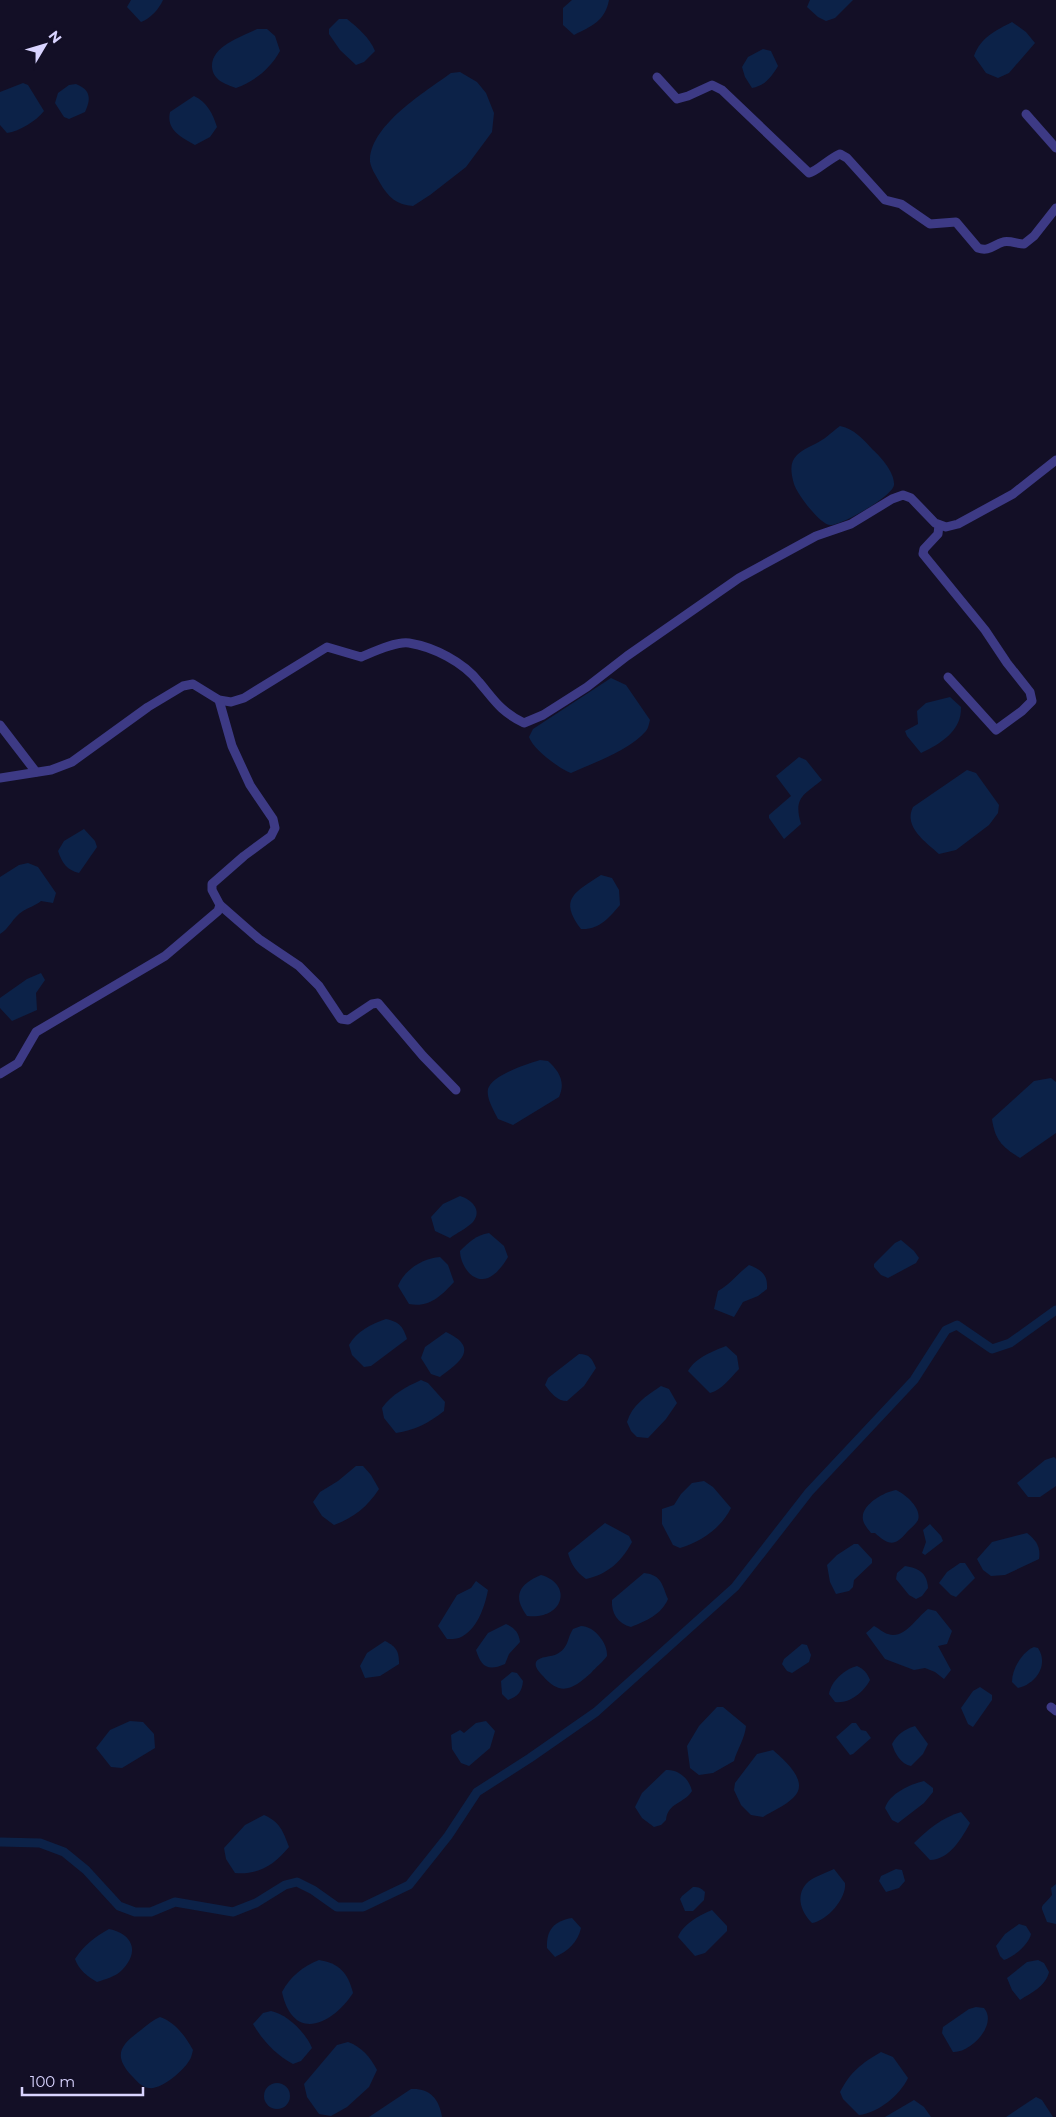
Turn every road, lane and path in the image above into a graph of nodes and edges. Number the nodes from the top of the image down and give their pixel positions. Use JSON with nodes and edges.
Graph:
{"nodes":[{"id":1,"x":657,"y":77,"type":"dead end"},
{"id":2,"x":1026,"y":114,"type":"dead end"},
{"id":3,"x":1056,"y":148,"type":"edge"},
{"id":4,"x":1056,"y":208,"type":"edge"},
{"id":5,"x":1056,"y":460,"type":"edge"},
{"id":6,"x":939,"y":525,"type":"junction"},
{"id":7,"x":948,"y":677,"type":"dead end"},
{"id":8,"x":219,"y":700,"type":"junction"},
{"id":9,"x":0,"y":725,"type":"edge"},
{"id":10,"x":36,"y":772,"type":"junction"},
{"id":11,"x":0,"y":778,"type":"edge"},
{"id":12,"x":220,"y":905,"type":"junction"},
{"id":13,"x":0,"y":1074,"type":"edge"},
{"id":14,"x":456,"y":1090,"type":"dead end"}],
"edges":[{"from":1,"to":4,"type":"street"},
{"from":2,"to":3,"type":"street"},
{"from":5,"to":6,"type":"street"},
{"from":6,"to":7,"type":"street"},
{"from":6,"to":8,"type":"street"},
{"from":8,"to":10,"type":"street"},
{"from":8,"to":12,"type":"street"},
{"from":9,"to":10,"type":"street"},
{"from":10,"to":11,"type":"street"},
{"from":12,"to":13,"type":"street"},
{"from":12,"to":14,"type":"street"}]}
